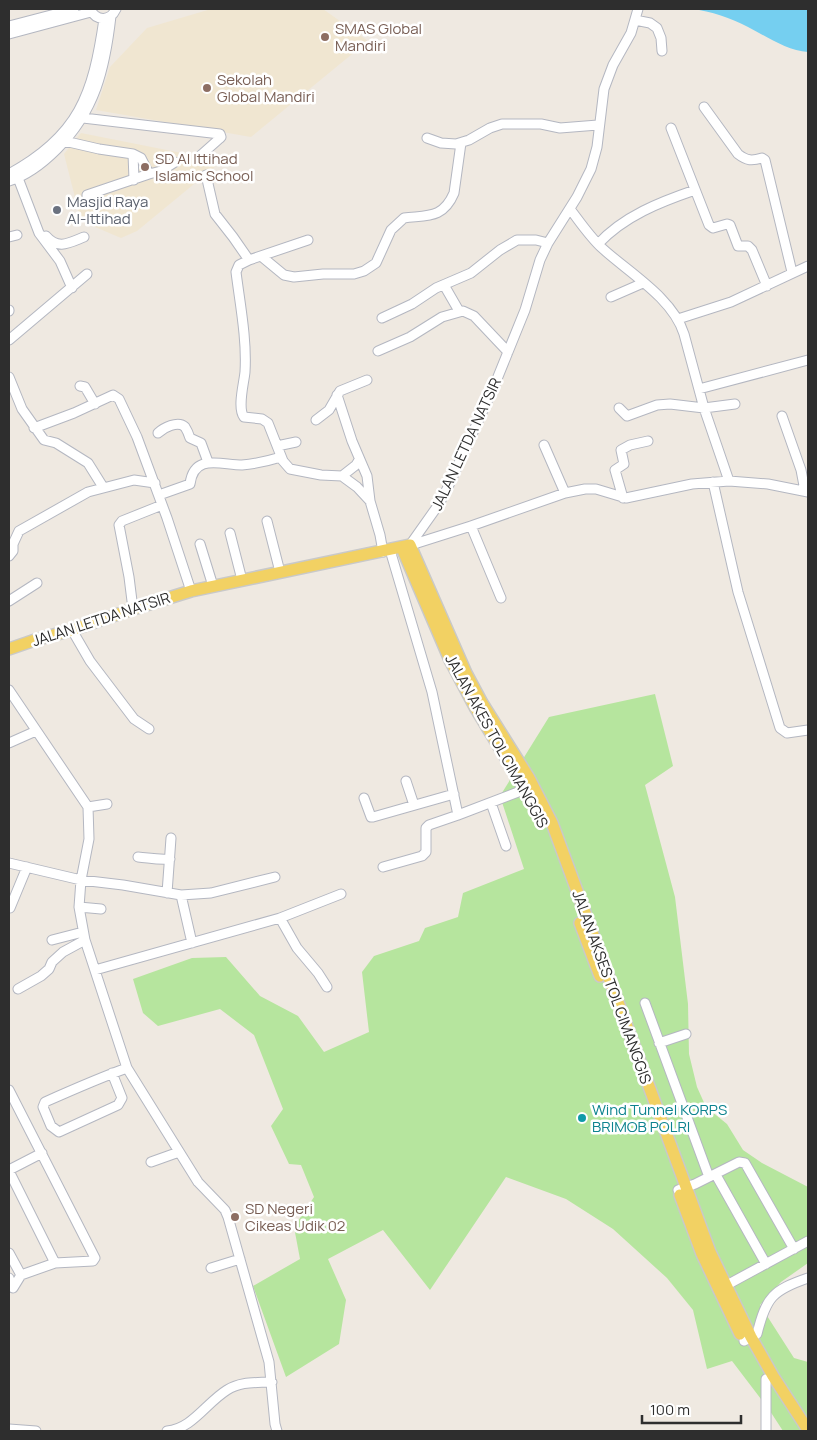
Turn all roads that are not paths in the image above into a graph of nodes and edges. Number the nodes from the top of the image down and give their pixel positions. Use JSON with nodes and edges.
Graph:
{"nodes":[{"id":1,"x":74,"y":9,"type":"edge"},
{"id":2,"x":638,"y":9,"type":"edge"},
{"id":3,"x":90,"y":10,"type":"edge"},
{"id":4,"x":110,"y":15,"type":"edge"},
{"id":5,"x":635,"y":20,"type":"junction"},
{"id":6,"x":9,"y":26,"type":"edge"},
{"id":7,"x":9,"y":34,"type":"edge"},
{"id":8,"x":662,"y":52,"type":"dead end"},
{"id":9,"x":704,"y":107,"type":"dead end"},
{"id":10,"x":83,"y":118,"type":"junction"},
{"id":11,"x":598,"y":125,"type":"junction"},
{"id":12,"x":671,"y":128,"type":"dead end"},
{"id":13,"x":427,"y":138,"type":"dead end"},
{"id":14,"x":61,"y":140,"type":"junction"},
{"id":15,"x":461,"y":143,"type":"junction"},
{"id":16,"x":133,"y":154,"type":"junction"},
{"id":17,"x":201,"y":156,"type":"dead end"},
{"id":18,"x":175,"y":162,"type":"dead end"},
{"id":19,"x":9,"y":174,"type":"edge"},
{"id":20,"x":149,"y":174,"type":"junction"},
{"id":21,"x":206,"y":175,"type":"dead end"},
{"id":22,"x":20,"y":177,"type":"junction"},
{"id":23,"x":134,"y":180,"type":"junction"},
{"id":24,"x":9,"y":181,"type":"edge"},
{"id":25,"x":696,"y":190,"type":"junction"},
{"id":26,"x":87,"y":195,"type":"dead end"},
{"id":27,"x":570,"y":209,"type":"junction"},
{"id":28,"x":84,"y":237,"type":"dead end"},
{"id":29,"x":308,"y":240,"type":"dead end"},
{"id":30,"x":548,"y":243,"type":"junction"},
{"id":31,"x":598,"y":244,"type":"junction"},
{"id":32,"x":261,"y":256,"type":"junction"},
{"id":33,"x":249,"y":260,"type":"junction"},
{"id":34,"x":808,"y":266,"type":"edge"},
{"id":35,"x":792,"y":272,"type":"junction"},
{"id":36,"x":87,"y":274,"type":"dead end"},
{"id":37,"x":643,"y":283,"type":"junction"},
{"id":38,"x":444,"y":285,"type":"junction"},
{"id":39,"x":767,"y":286,"type":"junction"},
{"id":40,"x":72,"y":288,"type":"junction"},
{"id":41,"x":610,"y":297,"type":"dead end"},
{"id":42,"x":459,"y":311,"type":"junction"},
{"id":43,"x":382,"y":318,"type":"dead end"},
{"id":44,"x":678,"y":319,"type":"junction"},
{"id":45,"x":9,"y":340,"type":"edge"},
{"id":46,"x":378,"y":351,"type":"dead end"},
{"id":47,"x":508,"y":352,"type":"junction"},
{"id":48,"x":808,"y":360,"type":"edge"},
{"id":49,"x":9,"y":377,"type":"edge"},
{"id":50,"x":367,"y":380,"type":"dead end"},
{"id":51,"x":80,"y":386,"type":"dead end"},
{"id":52,"x":699,"y":389,"type":"junction"},
{"id":53,"x":337,"y":395,"type":"junction"},
{"id":54,"x":95,"y":404,"type":"junction"},
{"id":55,"x":735,"y":404,"type":"dead end"},
{"id":56,"x":619,"y":408,"type":"dead end"},
{"id":57,"x":704,"y":408,"type":"junction"},
{"id":58,"x":782,"y":416,"type":"dead end"},
{"id":59,"x":316,"y":420,"type":"dead end"},
{"id":60,"x":34,"y":428,"type":"junction"},
{"id":61,"x":158,"y":433,"type":"dead end"},
{"id":62,"x":648,"y":441,"type":"dead end"},
{"id":63,"x":296,"y":442,"type":"dead end"},
{"id":64,"x":544,"y":445,"type":"dead end"},
{"id":65,"x":277,"y":446,"type":"junction"},
{"id":66,"x":281,"y":457,"type":"junction"},
{"id":67,"x":360,"y":460,"type":"junction"},
{"id":68,"x":208,"y":462,"type":"junction"},
{"id":69,"x":342,"y":476,"type":"junction"},
{"id":70,"x":729,"y":481,"type":"junction"},
{"id":71,"x":713,"y":482,"type":"junction"},
{"id":72,"x":154,"y":484,"type":"junction"},
{"id":73,"x":103,"y":487,"type":"junction"},
{"id":74,"x":807,"y":491,"type":"edge"},
{"id":75,"x":565,"y":493,"type":"junction"},
{"id":76,"x":159,"y":495,"type":"junction"},
{"id":77,"x":623,"y":498,"type":"junction"},
{"id":78,"x":370,"y":501,"type":"junction"},
{"id":79,"x":162,"y":505,"type":"junction"},
{"id":80,"x":267,"y":521,"type":"dead end"},
{"id":81,"x":471,"y":526,"type":"junction"},
{"id":82,"x":230,"y":533,"type":"dead end"},
{"id":83,"x":200,"y":544,"type":"dead end"},
{"id":84,"x":406,"y":547,"type":"junction"},
{"id":85,"x":387,"y":551,"type":"junction"},
{"id":86,"x":9,"y":556,"type":"edge"},
{"id":87,"x":280,"y":572,"type":"junction"},
{"id":88,"x":242,"y":580,"type":"junction"},
{"id":89,"x":37,"y":583,"type":"dead end"},
{"id":90,"x":212,"y":586,"type":"junction"},
{"id":91,"x":191,"y":591,"type":"junction"},
{"id":92,"x":501,"y":598,"type":"dead end"},
{"id":93,"x":9,"y":601,"type":"edge"},
{"id":94,"x":133,"y":609,"type":"junction"},
{"id":95,"x":72,"y":630,"type":"junction"},
{"id":96,"x":9,"y":649,"type":"edge"},
{"id":97,"x":9,"y":690,"type":"edge"},
{"id":98,"x":149,"y":729,"type":"dead end"},
{"id":99,"x":808,"y":730,"type":"edge"},
{"id":100,"x":36,"y":731,"type":"junction"},
{"id":101,"x":9,"y":743,"type":"edge"},
{"id":102,"x":406,"y":781,"type":"dead end"},
{"id":103,"x":526,"y":789,"type":"junction"},
{"id":104,"x":454,"y":794,"type":"junction"},
{"id":105,"x":364,"y":798,"type":"dead end"},
{"id":106,"x":491,"y":803,"type":"junction"},
{"id":107,"x":107,"y":804,"type":"dead end"},
{"id":108,"x":414,"y":805,"type":"junction"},
{"id":109,"x":88,"y":807,"type":"junction"},
{"id":110,"x":458,"y":815,"type":"junction"},
{"id":111,"x":171,"y":838,"type":"dead end"},
{"id":112,"x":506,"y":846,"type":"dead end"},
{"id":113,"x":138,"y":857,"type":"dead end"},
{"id":114,"x":170,"y":859,"type":"junction"},
{"id":115,"x":9,"y":863,"type":"edge"},
{"id":116,"x":383,"y":866,"type":"dead end"},
{"id":117,"x":27,"y":867,"type":"junction"},
{"id":118,"x":275,"y":877,"type":"dead end"},
{"id":119,"x":81,"y":880,"type":"junction"},
{"id":120,"x":166,"y":893,"type":"junction"},
{"id":121,"x":341,"y":894,"type":"dead end"},
{"id":122,"x":180,"y":895,"type":"junction"},
{"id":123,"x":79,"y":907,"type":"junction"},
{"id":124,"x":10,"y":908,"type":"dead end"},
{"id":125,"x":101,"y":909,"type":"dead end"},
{"id":126,"x":280,"y":918,"type":"junction"},
{"id":127,"x":84,"y":936,"type":"junction"},
{"id":128,"x":52,"y":940,"type":"dead end"},
{"id":129,"x":192,"y":943,"type":"junction"},
{"id":130,"x":95,"y":970,"type":"junction"},
{"id":131,"x":327,"y":987,"type":"dead end"},
{"id":132,"x":18,"y":989,"type":"dead end"},
{"id":133,"x":645,"y":1003,"type":"dead end"},
{"id":134,"x":686,"y":1034,"type":"dead end"},
{"id":135,"x":660,"y":1043,"type":"junction"},
{"id":136,"x":127,"y":1068,"type":"junction"},
{"id":137,"x":112,"y":1073,"type":"junction"},
{"id":138,"x":9,"y":1090,"type":"edge"},
{"id":139,"x":179,"y":1152,"type":"junction"},
{"id":140,"x":42,"y":1153,"type":"junction"},
{"id":141,"x":151,"y":1162,"type":"dead end"},
{"id":142,"x":9,"y":1170,"type":"edge"},
{"id":143,"x":713,"y":1176,"type":"junction"},
{"id":144,"x":682,"y":1189,"type":"junction"},
{"id":145,"x":808,"y":1241,"type":"edge"},
{"id":146,"x":794,"y":1249,"type":"junction"},
{"id":147,"x":9,"y":1253,"type":"edge"},
{"id":148,"x":240,"y":1259,"type":"junction"},
{"id":149,"x":56,"y":1263,"type":"junction"},
{"id":150,"x":766,"y":1264,"type":"junction"},
{"id":151,"x":211,"y":1268,"type":"dead end"},
{"id":152,"x":21,"y":1275,"type":"junction"},
{"id":153,"x":9,"y":1278,"type":"edge"},
{"id":154,"x":808,"y":1278,"type":"edge"},
{"id":155,"x":725,"y":1286,"type":"junction"},
{"id":156,"x":11,"y":1290,"type":"edge"},
{"id":157,"x":747,"y":1339,"type":"junction"},
{"id":158,"x":769,"y":1377,"type":"junction"},
{"id":159,"x":272,"y":1382,"type":"junction"},
{"id":160,"x":9,"y":1429,"type":"edge"},
{"id":161,"x":808,"y":1430,"type":"edge"},
{"id":162,"x":36,"y":1431,"type":"edge"},
{"id":163,"x":167,"y":1431,"type":"edge"},
{"id":164,"x":278,"y":1431,"type":"edge"},
{"id":165,"x":766,"y":1431,"type":"edge"},
{"id":166,"x":800,"y":1431,"type":"edge"}],
"edges":[{"from":1,"to":6,"type":"street"},
{"from":2,"to":5,"type":"street","name":"JALAN LETDA NATSIR"},
{"from":3,"to":4,"type":"street"},
{"from":3,"to":7,"type":"street"},
{"from":4,"to":10,"type":"street"},
{"from":4,"to":14,"type":"street"},
{"from":5,"to":8,"type":"street"},
{"from":5,"to":11,"type":"street","name":"JALAN LETDA NATSIR"},
{"from":9,"to":35,"type":"street"},
{"from":10,"to":14,"type":"street"},
{"from":10,"to":17,"type":"street"},
{"from":11,"to":15,"type":"street"},
{"from":11,"to":27,"type":"street","name":"JALAN LETDA NATSIR"},
{"from":12,"to":25,"type":"street"},
{"from":13,"to":15,"type":"street"},
{"from":14,"to":16,"type":"street"},
{"from":14,"to":19,"type":"street"},
{"from":14,"to":22,"type":"street"},
{"from":15,"to":32,"type":"street"},
{"from":16,"to":20,"type":"street"},
{"from":16,"to":23,"type":"street"},
{"from":18,"to":20,"type":"street"},
{"from":20,"to":23,"type":"street"},
{"from":21,"to":33,"type":"street"},
{"from":22,"to":24,"type":"street"},
{"from":22,"to":28,"type":"street"},
{"from":22,"to":40,"type":"street"},
{"from":23,"to":26,"type":"street"},
{"from":25,"to":31,"type":"street"},
{"from":25,"to":39,"type":"street"},
{"from":27,"to":30,"type":"street","name":"JALAN LETDA NATSIR"},
{"from":27,"to":31,"type":"street"},
{"from":29,"to":32,"type":"street"},
{"from":30,"to":38,"type":"street"},
{"from":30,"to":47,"type":"street","name":"JALAN LETDA NATSIR"},
{"from":31,"to":37,"type":"street"},
{"from":32,"to":33,"type":"street"},
{"from":33,"to":65,"type":"street"},
{"from":34,"to":35,"type":"street"},
{"from":35,"to":39,"type":"street"},
{"from":36,"to":40,"type":"street"},
{"from":37,"to":41,"type":"street"},
{"from":37,"to":44,"type":"street"},
{"from":38,"to":42,"type":"street"},
{"from":38,"to":43,"type":"street"},
{"from":39,"to":44,"type":"street"},
{"from":40,"to":45,"type":"street"},
{"from":42,"to":46,"type":"street"},
{"from":42,"to":47,"type":"street"},
{"from":44,"to":52,"type":"street"},
{"from":47,"to":84,"type":"street","name":"JALAN LETDA NATSIR"},
{"from":48,"to":52,"type":"street"},
{"from":49,"to":60,"type":"street"},
{"from":50,"to":53,"type":"street"},
{"from":51,"to":54,"type":"street"},
{"from":52,"to":57,"type":"street"},
{"from":53,"to":59,"type":"street"},
{"from":53,"to":67,"type":"street"},
{"from":54,"to":60,"type":"street"},
{"from":54,"to":72,"type":"street"},
{"from":55,"to":57,"type":"street"},
{"from":56,"to":57,"type":"street"},
{"from":57,"to":70,"type":"street"},
{"from":58,"to":74,"type":"street"},
{"from":60,"to":73,"type":"street"},
{"from":61,"to":68,"type":"street"},
{"from":62,"to":77,"type":"street"},
{"from":63,"to":65,"type":"street"},
{"from":64,"to":75,"type":"street"},
{"from":65,"to":66,"type":"street"},
{"from":66,"to":68,"type":"street"},
{"from":66,"to":69,"type":"street"},
{"from":67,"to":69,"type":"street"},
{"from":67,"to":78,"type":"street"},
{"from":68,"to":76,"type":"street"},
{"from":69,"to":78,"type":"street"},
{"from":70,"to":71,"type":"street"},
{"from":70,"to":74,"type":"street"},
{"from":71,"to":77,"type":"street"},
{"from":71,"to":99,"type":"street"},
{"from":72,"to":73,"type":"street"},
{"from":72,"to":76,"type":"street"},
{"from":73,"to":86,"type":"street"},
{"from":75,"to":77,"type":"street"},
{"from":75,"to":81,"type":"street"},
{"from":76,"to":79,"type":"street"},
{"from":78,"to":85,"type":"street"},
{"from":79,"to":91,"type":"street"},
{"from":79,"to":94,"type":"street"},
{"from":80,"to":87,"type":"street"},
{"from":81,"to":84,"type":"street"},
{"from":81,"to":92,"type":"street"},
{"from":82,"to":88,"type":"street"},
{"from":83,"to":90,"type":"street"},
{"from":84,"to":85,"type":"main road","name":"JALAN LETDA NATSIR"},
{"from":84,"to":103,"type":"main road","name":"JALAN AKES TOL CIMANGGIS"},
{"from":84,"to":144,"type":"main road","name":"JALAN AKSES TOL CIMANGGIS"},
{"from":85,"to":87,"type":"main road","name":"JALAN LETDA NATSIR"},
{"from":85,"to":104,"type":"street"},
{"from":87,"to":88,"type":"main road","name":"JALAN LETDA NATSIR"},
{"from":88,"to":90,"type":"main road","name":"JALAN LETDA NATSIR"},
{"from":89,"to":93,"type":"street"},
{"from":90,"to":91,"type":"main road","name":"JALAN LETDA NATSIR"},
{"from":91,"to":94,"type":"main road","name":"JALAN LETDA NATSIR"},
{"from":94,"to":95,"type":"main road","name":"JALAN LETDA NATSIR"},
{"from":95,"to":96,"type":"main road","name":"JALAN LETDA NATSIR"},
{"from":95,"to":98,"type":"street"},
{"from":97,"to":100,"type":"street"},
{"from":100,"to":101,"type":"street"},
{"from":100,"to":109,"type":"street"},
{"from":102,"to":108,"type":"street"},
{"from":103,"to":106,"type":"street"},
{"from":103,"to":144,"type":"main road","name":"JALAN AKES TOL CIMANGGIS"},
{"from":104,"to":108,"type":"street"},
{"from":104,"to":110,"type":"street"},
{"from":105,"to":108,"type":"street"},
{"from":106,"to":110,"type":"street"},
{"from":106,"to":112,"type":"street"},
{"from":107,"to":109,"type":"street"},
{"from":109,"to":119,"type":"street"},
{"from":110,"to":116,"type":"street"},
{"from":111,"to":114,"type":"street"},
{"from":113,"to":114,"type":"street"},
{"from":114,"to":120,"type":"street"},
{"from":115,"to":117,"type":"street"},
{"from":117,"to":119,"type":"street"},
{"from":117,"to":124,"type":"street"},
{"from":118,"to":122,"type":"street"},
{"from":119,"to":120,"type":"street"},
{"from":119,"to":123,"type":"street"},
{"from":120,"to":122,"type":"street"},
{"from":121,"to":126,"type":"street"},
{"from":122,"to":129,"type":"street"},
{"from":123,"to":125,"type":"street"},
{"from":123,"to":127,"type":"street"},
{"from":126,"to":129,"type":"street"},
{"from":126,"to":131,"type":"street"},
{"from":127,"to":128,"type":"street"},
{"from":127,"to":130,"type":"street"},
{"from":127,"to":132,"type":"street"},
{"from":129,"to":130,"type":"street"},
{"from":130,"to":136,"type":"street"},
{"from":133,"to":135,"type":"street"},
{"from":134,"to":135,"type":"street"},
{"from":135,"to":143,"type":"street"},
{"from":136,"to":137,"type":"street"},
{"from":136,"to":139,"type":"street"},
{"from":137,"to":137,"type":"street"},
{"from":138,"to":140,"type":"street"},
{"from":139,"to":141,"type":"street"},
{"from":139,"to":148,"type":"street"},
{"from":140,"to":142,"type":"street"},
{"from":140,"to":149,"type":"street"},
{"from":142,"to":149,"type":"street"},
{"from":143,"to":144,"type":"street"},
{"from":143,"to":146,"type":"street"},
{"from":143,"to":150,"type":"street"},
{"from":144,"to":155,"type":"main road","name":"JALAN AKSES TOL CIMANGGIS"},
{"from":144,"to":157,"type":"main road","name":"JALAN AKES TOL CIMANGGIS"},
{"from":145,"to":146,"type":"street"},
{"from":146,"to":150,"type":"street"},
{"from":147,"to":152,"type":"street"},
{"from":148,"to":151,"type":"street"},
{"from":148,"to":159,"type":"street"},
{"from":149,"to":152,"type":"street"},
{"from":150,"to":155,"type":"street"},
{"from":152,"to":156,"type":"street"},
{"from":153,"to":156,"type":"street"},
{"from":154,"to":157,"type":"street"},
{"from":155,"to":157,"type":"main road","name":"JALAN AKSES TOL CIMANGGIS"},
{"from":157,"to":158,"type":"main road","name":"JALAN AKSES TOL CIMANGGIS"},
{"from":158,"to":161,"type":"main road","name":"JALAN AKSES TOL CIMANGGIS"},
{"from":158,"to":165,"type":"street"},
{"from":158,"to":166,"type":"main road"},
{"from":159,"to":163,"type":"street"},
{"from":159,"to":164,"type":"street"},
{"from":160,"to":162,"type":"street"}]}
